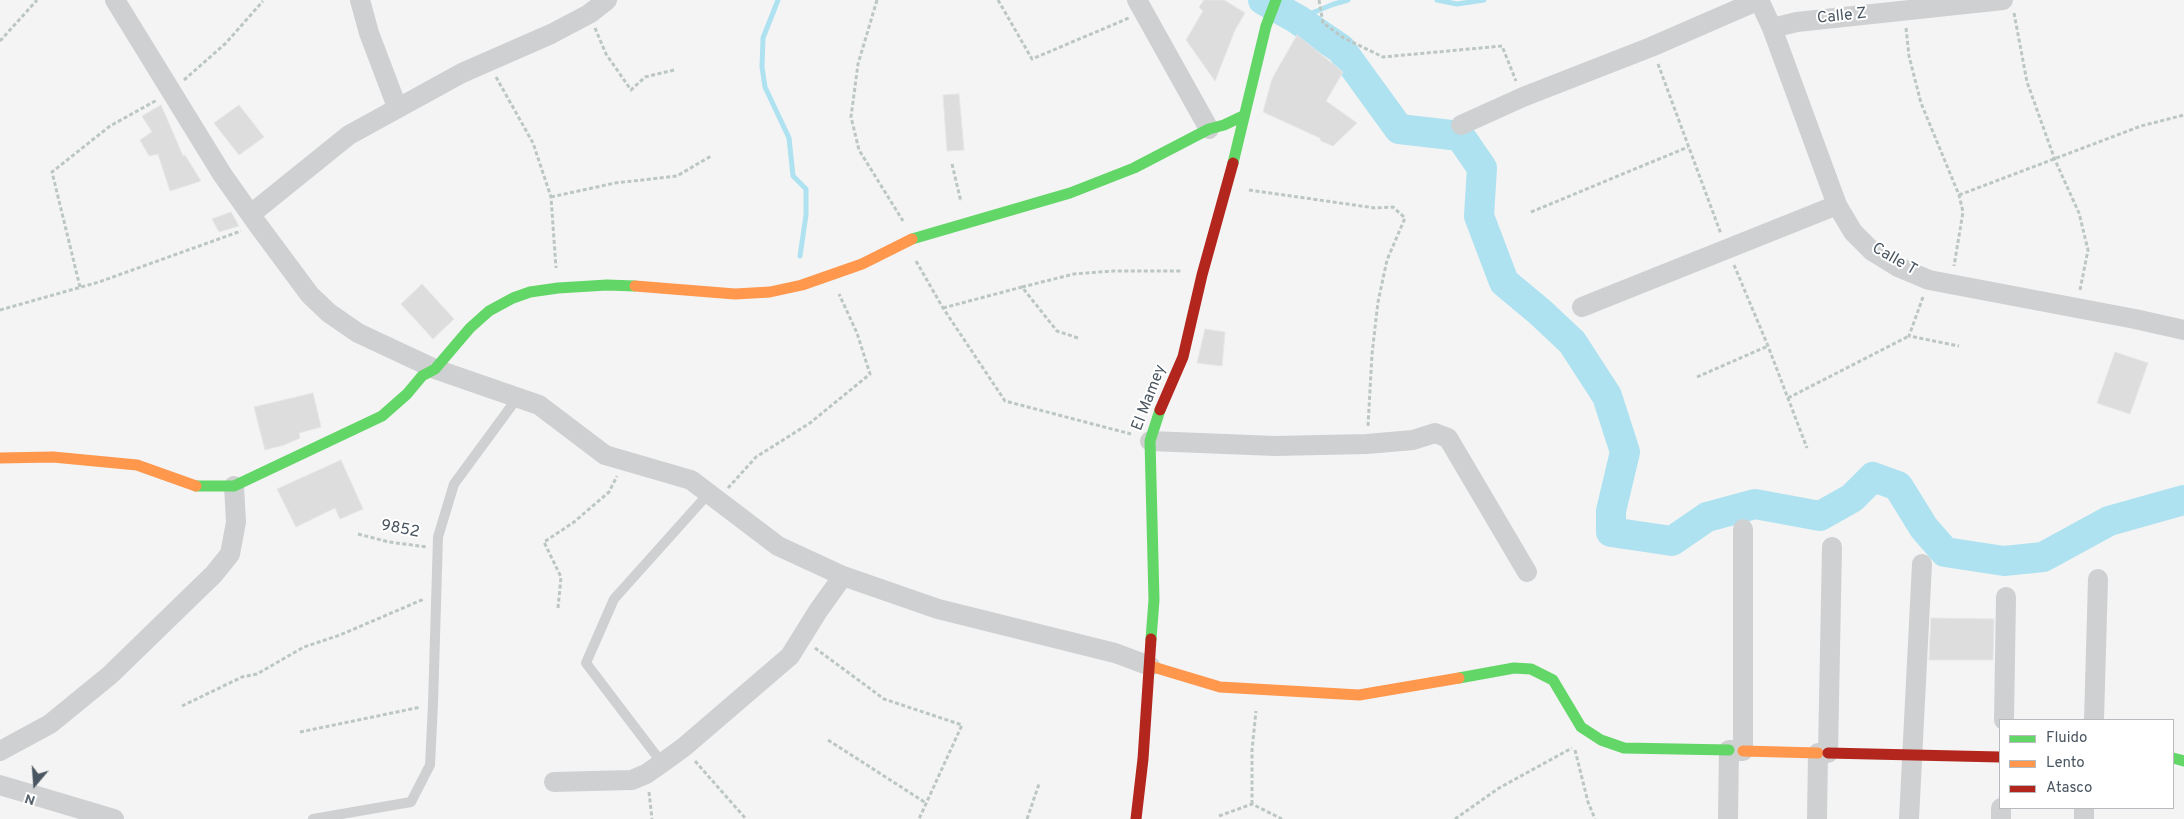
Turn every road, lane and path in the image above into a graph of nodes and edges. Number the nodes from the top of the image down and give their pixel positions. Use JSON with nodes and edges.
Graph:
{"nodes":[{"id":1,"x":37,"y":0,"type":"edge"},
{"id":2,"x":115,"y":0,"type":"edge"},
{"id":3,"x":360,"y":0,"type":"edge"},
{"id":4,"x":606,"y":0,"type":"edge"},
{"id":5,"x":877,"y":0,"type":"edge"},
{"id":6,"x":998,"y":0,"type":"edge"},
{"id":7,"x":1276,"y":0,"type":"edge"},
{"id":8,"x":1319,"y":0,"type":"edge"},
{"id":9,"x":1759,"y":0,"type":"edge"},
{"id":10,"x":263,"y":1,"type":"dead end"},
{"id":11,"x":2008,"y":4,"type":"edge"},
{"id":12,"x":1140,"y":6,"type":"edge"},
{"id":13,"x":1903,"y":11,"type":"junction"},
{"id":14,"x":589,"y":14,"type":"junction"},
{"id":15,"x":1772,"y":28,"type":"junction"},
{"id":16,"x":0,"y":41,"type":"edge"},
{"id":17,"x":1651,"y":47,"type":"junction"},
{"id":18,"x":487,"y":62,"type":"junction"},
{"id":19,"x":674,"y":70,"type":"dead end"},
{"id":20,"x":171,"y":92,"type":"junction"},
{"id":21,"x":1523,"y":97,"type":"junction"},
{"id":22,"x":397,"y":107,"type":"junction"},
{"id":23,"x":2184,"y":115,"type":"edge"},
{"id":24,"x":1242,"y":116,"type":"junction"},
{"id":25,"x":1460,"y":125,"type":"dead end"},
{"id":26,"x":1209,"y":130,"type":"junction"},
{"id":27,"x":1688,"y":147,"type":"junction"},
{"id":28,"x":711,"y":156,"type":"dead end"},
{"id":29,"x":2055,"y":160,"type":"junction"},
{"id":30,"x":952,"y":164,"type":"dead end"},
{"id":31,"x":1228,"y":187,"type":"junction"},
{"id":32,"x":1959,"y":196,"type":"junction"},
{"id":33,"x":551,"y":197,"type":"junction"},
{"id":34,"x":1837,"y":205,"type":"junction"},
{"id":35,"x":1531,"y":212,"type":"dead end"},
{"id":36,"x":255,"y":220,"type":"junction"},
{"id":37,"x":966,"y":222,"type":"junction"},
{"id":38,"x":910,"y":240,"type":"junction"},
{"id":39,"x":1727,"y":248,"type":"junction"},
{"id":40,"x":1187,"y":271,"type":"dead end"},
{"id":41,"x":830,"y":276,"type":"junction"},
{"id":42,"x":1939,"y":282,"type":"junction"},
{"id":43,"x":80,"y":287,"type":"junction"},
{"id":44,"x":1022,"y":287,"type":"junction"},
{"id":45,"x":558,"y":288,"type":"junction"},
{"id":46,"x":1582,"y":307,"type":"dead end"},
{"id":47,"x":943,"y":308,"type":"junction"},
{"id":48,"x":2076,"y":308,"type":"junction"},
{"id":49,"x":0,"y":310,"type":"edge"},
{"id":50,"x":2184,"y":330,"type":"edge"},
{"id":51,"x":1910,"y":336,"type":"junction"},
{"id":52,"x":1078,"y":338,"type":"dead end"},
{"id":53,"x":1768,"y":346,"type":"junction"},
{"id":54,"x":1959,"y":346,"type":"dead end"},
{"id":55,"x":435,"y":369,"type":"junction"},
{"id":56,"x":1698,"y":377,"type":"dead end"},
{"id":57,"x":518,"y":397,"type":"junction"},
{"id":58,"x":1788,"y":398,"type":"junction"},
{"id":59,"x":1131,"y":434,"type":"dead end"},
{"id":60,"x":1150,"y":441,"type":"junction"},
{"id":61,"x":1367,"y":444,"type":"junction"},
{"id":62,"x":1807,"y":448,"type":"dead end"},
{"id":63,"x":0,"y":458,"type":"edge"},
{"id":64,"x":624,"y":462,"type":"junction"},
{"id":65,"x":234,"y":486,"type":"junction"},
{"id":66,"x":713,"y":496,"type":"junction"},
{"id":67,"x":1743,"y":529,"type":"dead end"},
{"id":68,"x":358,"y":534,"type":"dead end"},
{"id":69,"x":1832,"y":547,"type":"dead end"},
{"id":70,"x":437,"y":549,"type":"junction"},
{"id":71,"x":1922,"y":564,"type":"dead end"},
{"id":72,"x":1527,"y":572,"type":"dead end"},
{"id":73,"x":843,"y":576,"type":"junction"},
{"id":74,"x":2098,"y":580,"type":"dead end"},
{"id":75,"x":436,"y":594,"type":"junction"},
{"id":76,"x":2006,"y":597,"type":"dead end"},
{"id":77,"x":558,"y":608,"type":"dead end"},
{"id":78,"x":802,"y":639,"type":"junction"},
{"id":79,"x":1150,"y":666,"type":"junction"},
{"id":80,"x":1258,"y":690,"type":"junction"},
{"id":81,"x":433,"y":704,"type":"junction"},
{"id":82,"x":182,"y":706,"type":"dead end"},
{"id":83,"x":2004,"y":719,"type":"edge"},
{"id":84,"x":2094,"y":719,"type":"edge"},
{"id":85,"x":300,"y":732,"type":"dead end"},
{"id":86,"x":828,"y":740,"type":"dead end"},
{"id":87,"x":684,"y":747,"type":"junction"},
{"id":88,"x":0,"y":751,"type":"edge"},
{"id":89,"x":1736,"y":751,"type":"junction"},
{"id":90,"x":1823,"y":753,"type":"junction"},
{"id":91,"x":1913,"y":755,"type":"junction"},
{"id":92,"x":1999,"y":757,"type":"edge"},
{"id":93,"x":662,"y":763,"type":"junction"},
{"id":94,"x":646,"y":774,"type":"junction"},
{"id":95,"x":554,"y":782,"type":"dead end"},
{"id":96,"x":1039,"y":784,"type":"dead end"},
{"id":97,"x":0,"y":785,"type":"edge"},
{"id":98,"x":926,"y":803,"type":"junction"},
{"id":99,"x":1252,"y":804,"type":"junction"},
{"id":100,"x":1219,"y":816,"type":"dead end"},
{"id":101,"x":114,"y":819,"type":"edge"},
{"id":102,"x":313,"y":819,"type":"edge"},
{"id":103,"x":652,"y":819,"type":"edge"},
{"id":104,"x":746,"y":819,"type":"edge"},
{"id":105,"x":918,"y":819,"type":"edge"},
{"id":106,"x":1027,"y":819,"type":"edge"},
{"id":107,"x":1136,"y":819,"type":"edge"},
{"id":108,"x":1282,"y":819,"type":"edge"},
{"id":109,"x":1455,"y":819,"type":"edge"},
{"id":110,"x":1595,"y":819,"type":"edge"},
{"id":111,"x":1728,"y":819,"type":"edge"},
{"id":112,"x":1818,"y":819,"type":"edge"},
{"id":113,"x":1909,"y":819,"type":"edge"}],
"edges":[{"from":1,"to":16,"type":"path"},
{"from":2,"to":20,"type":"street"},
{"from":3,"to":22,"type":"street"},
{"from":4,"to":14,"type":"street"},
{"from":5,"to":38,"type":"path"},
{"from":6,"to":12,"type":"path"},
{"from":7,"to":24,"type":"street","name":"El Mamey"},
{"from":8,"to":21,"type":"path"},
{"from":9,"to":15,"type":"street","name":"Calle T"},
{"from":9,"to":17,"type":"street"},
{"from":10,"to":20,"type":"path"},
{"from":11,"to":13,"type":"street","name":"Calle Z"},
{"from":11,"to":29,"type":"path"},
{"from":12,"to":26,"type":"street"},
{"from":13,"to":15,"type":"street","name":"Calle Z"},
{"from":13,"to":32,"type":"path"},
{"from":14,"to":18,"type":"street"},
{"from":14,"to":19,"type":"path"},
{"from":15,"to":34,"type":"street","name":"Calle T"},
{"from":17,"to":21,"type":"street"},
{"from":17,"to":27,"type":"path"},
{"from":18,"to":22,"type":"street"},
{"from":18,"to":33,"type":"path"},
{"from":20,"to":36,"type":"street"},
{"from":20,"to":43,"type":"path"},
{"from":21,"to":25,"type":"street"},
{"from":22,"to":36,"type":"street"},
{"from":23,"to":29,"type":"path"},
{"from":24,"to":26,"type":"street"},
{"from":24,"to":31,"type":"street","name":"El Mamey"},
{"from":26,"to":37,"type":"street"},
{"from":27,"to":35,"type":"path"},
{"from":27,"to":39,"type":"path"},
{"from":28,"to":33,"type":"path"},
{"from":29,"to":32,"type":"path"},
{"from":29,"to":48,"type":"path"},
{"from":30,"to":37,"type":"path"},
{"from":31,"to":60,"type":"street","name":"El Mamey"},
{"from":31,"to":61,"type":"path"},
{"from":32,"to":42,"type":"path"},
{"from":33,"to":45,"type":"path"},
{"from":34,"to":39,"type":"street"},
{"from":34,"to":42,"type":"street","name":"Calle T"},
{"from":36,"to":43,"type":"path"},
{"from":36,"to":55,"type":"street"},
{"from":37,"to":38,"type":"street"},
{"from":38,"to":41,"type":"street"},
{"from":38,"to":47,"type":"path"},
{"from":39,"to":46,"type":"street"},
{"from":39,"to":53,"type":"path"},
{"from":40,"to":44,"type":"path"},
{"from":41,"to":45,"type":"street"},
{"from":41,"to":66,"type":"path"},
{"from":42,"to":48,"type":"street","name":"Calle T"},
{"from":42,"to":51,"type":"path"},
{"from":43,"to":49,"type":"path"},
{"from":44,"to":47,"type":"path"},
{"from":44,"to":52,"type":"path"},
{"from":45,"to":55,"type":"street"},
{"from":47,"to":59,"type":"path"},
{"from":48,"to":50,"type":"street","name":"Calle T"},
{"from":51,"to":54,"type":"path"},
{"from":51,"to":58,"type":"path"},
{"from":53,"to":56,"type":"path"},
{"from":53,"to":58,"type":"path"},
{"from":55,"to":57,"type":"street"},
{"from":55,"to":65,"type":"street"},
{"from":57,"to":64,"type":"street"},
{"from":57,"to":70,"type":"lane"},
{"from":58,"to":62,"type":"path"},
{"from":60,"to":61,"type":"street"},
{"from":60,"to":79,"type":"street","name":"El Mamey"},
{"from":61,"to":72,"type":"street"},
{"from":63,"to":65,"type":"street"},
{"from":64,"to":66,"type":"street"},
{"from":64,"to":77,"type":"path"},
{"from":65,"to":88,"type":"street"},
{"from":66,"to":73,"type":"street"},
{"from":66,"to":93,"type":"lane"},
{"from":67,"to":89,"type":"street"},
{"from":68,"to":70,"type":"path","name":"9852"},
{"from":69,"to":90,"type":"street"},
{"from":70,"to":75,"type":"lane"},
{"from":71,"to":91,"type":"street"},
{"from":73,"to":78,"type":"street"},
{"from":73,"to":79,"type":"street"},
{"from":74,"to":84,"type":"street"},
{"from":75,"to":81,"type":"lane"},
{"from":75,"to":82,"type":"path"},
{"from":76,"to":83,"type":"street"},
{"from":78,"to":87,"type":"street"},
{"from":78,"to":98,"type":"path"},
{"from":79,"to":80,"type":"street"},
{"from":79,"to":107,"type":"street","name":"El Mamey"},
{"from":80,"to":89,"type":"street"},
{"from":80,"to":99,"type":"path"},
{"from":81,"to":85,"type":"path"},
{"from":81,"to":102,"type":"lane"},
{"from":86,"to":98,"type":"path"},
{"from":87,"to":93,"type":"street"},
{"from":87,"to":104,"type":"path"},
{"from":89,"to":90,"type":"street"},
{"from":89,"to":111,"type":"street"},
{"from":90,"to":91,"type":"street"},
{"from":90,"to":112,"type":"street"},
{"from":91,"to":92,"type":"street"},
{"from":91,"to":113,"type":"street"},
{"from":93,"to":94,"type":"street"},
{"from":94,"to":95,"type":"street"},
{"from":94,"to":103,"type":"path"},
{"from":96,"to":106,"type":"path"},
{"from":97,"to":101,"type":"street"},
{"from":98,"to":105,"type":"path"},
{"from":99,"to":100,"type":"path"},
{"from":99,"to":108,"type":"path"},
{"from":109,"to":110,"type":"path"}]}
